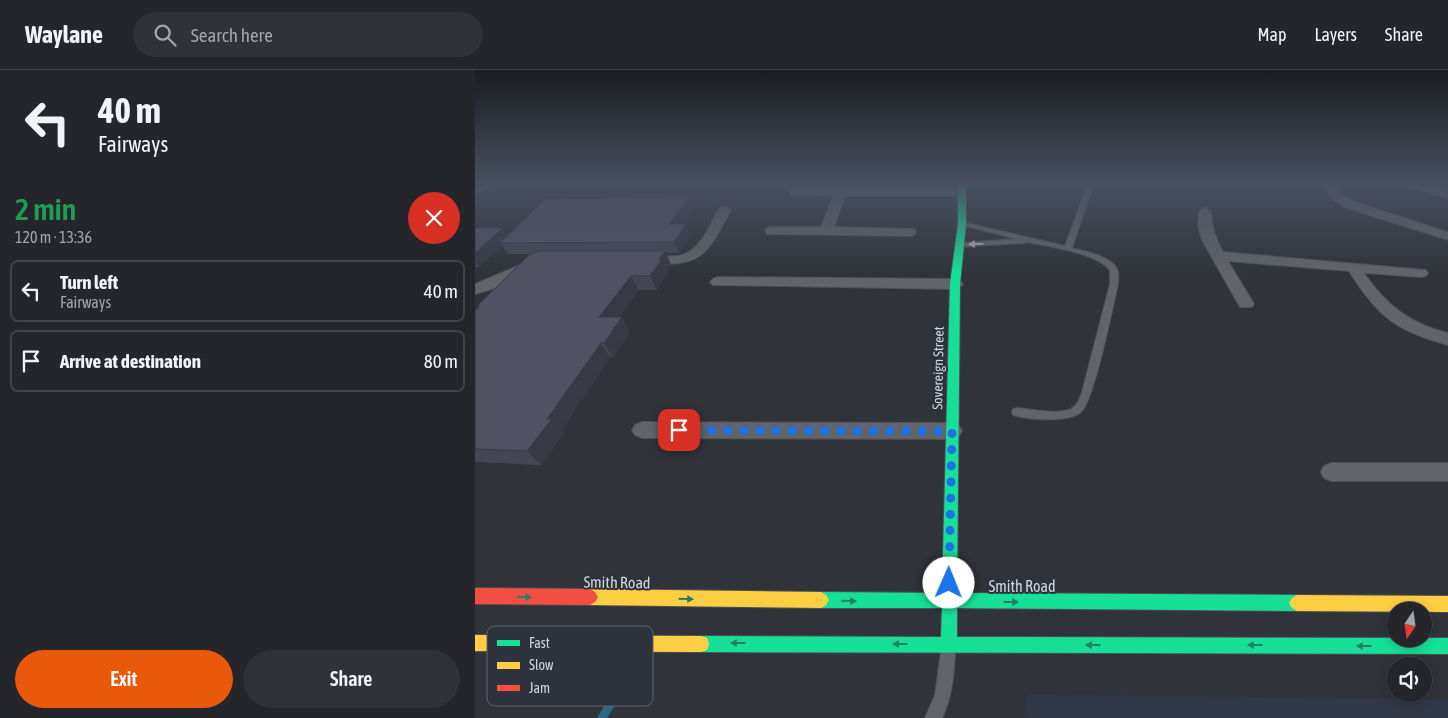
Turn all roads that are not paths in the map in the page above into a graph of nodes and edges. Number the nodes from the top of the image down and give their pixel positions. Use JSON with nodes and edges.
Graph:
{"nodes":[{"id":1,"x":723,"y":213,"type":"edge"},
{"id":2,"x":833,"y":213,"type":"edge"},
{"id":3,"x":962,"y":213,"type":"edge"},
{"id":4,"x":1080,"y":213,"type":"edge"},
{"id":5,"x":1205,"y":213,"type":"edge"},
{"id":6,"x":1377,"y":213,"type":"edge"},
{"id":7,"x":962,"y":224,"type":"junction"},
{"id":8,"x":772,"y":231,"type":"dead end"},
{"id":9,"x":826,"y":232,"type":"junction"},
{"id":10,"x":909,"y":232,"type":"dead end"},
{"id":11,"x":1448,"y":236,"type":"edge"},
{"id":12,"x":1030,"y":241,"type":"junction"},
{"id":13,"x":959,"y":245,"type":"junction"},
{"id":14,"x":1068,"y":249,"type":"junction"},
{"id":15,"x":1219,"y":256,"type":"junction"},
{"id":16,"x":633,"y":259,"type":"edge"},
{"id":17,"x":541,"y":260,"type":"edge"},
{"id":18,"x":1354,"y":268,"type":"junction"},
{"id":19,"x":1421,"y":273,"type":"dead end"},
{"id":20,"x":718,"y":282,"type":"dead end"},
{"id":21,"x":955,"y":284,"type":"junction"},
{"id":22,"x":475,"y":288,"type":"edge"},
{"id":23,"x":1246,"y":304,"type":"dead end"},
{"id":24,"x":1448,"y":339,"type":"edge"},
{"id":25,"x":1017,"y":412,"type":"dead end"},
{"id":26,"x":642,"y":430,"type":"dead end"},
{"id":27,"x":952,"y":431,"type":"junction"},
{"id":28,"x":1332,"y":472,"type":"dead end"},
{"id":29,"x":1448,"y":472,"type":"edge"},
{"id":30,"x":475,"y":596,"type":"edge"},
{"id":31,"x":949,"y":602,"type":"junction"},
{"id":32,"x":1448,"y":604,"type":"edge"},
{"id":33,"x":653,"y":643,"type":"edge"},
{"id":34,"x":949,"y":644,"type":"junction"},
{"id":35,"x":1448,"y":646,"type":"edge"},
{"id":36,"x":933,"y":718,"type":"edge"}],
"edges":[{"from":1,"to":16,"type":"street"},
{"from":2,"to":9,"type":"street"},
{"from":3,"to":7,"type":"main road","name":"Sovereign Street"},
{"from":4,"to":14,"type":"lane"},
{"from":5,"to":15,"type":"street"},
{"from":6,"to":11,"type":"street"},
{"from":7,"to":12,"type":"lane"},
{"from":7,"to":13,"type":"main road","name":"Sovereign Street"},
{"from":8,"to":9,"type":"street"},
{"from":9,"to":10,"type":"street"},
{"from":12,"to":13,"type":"lane","one_way":true},
{"from":12,"to":14,"type":"lane"},
{"from":13,"to":21,"type":"main road","name":"Sovereign Street"},
{"from":14,"to":25,"type":"lane"},
{"from":15,"to":18,"type":"street"},
{"from":15,"to":23,"type":"street"},
{"from":17,"to":22,"type":"street"},
{"from":18,"to":19,"type":"street"},
{"from":18,"to":24,"type":"street"},
{"from":20,"to":21,"type":"street"},
{"from":21,"to":27,"type":"main road","name":"Sovereign Street"},
{"from":26,"to":27,"type":"street"},
{"from":27,"to":31,"type":"main road","name":"Sovereign Street"},
{"from":28,"to":29,"type":"street"},
{"from":30,"to":31,"type":"main road","name":"Smith Road","one_way":true},
{"from":31,"to":32,"type":"main road","name":"Smith Road","one_way":true},
{"from":31,"to":34,"type":"main road","name":"Sovereign Street"},
{"from":34,"to":33,"type":"main road","one_way":true},
{"from":35,"to":34,"type":"main road","one_way":true},
{"from":34,"to":36,"type":"lane"}]}
